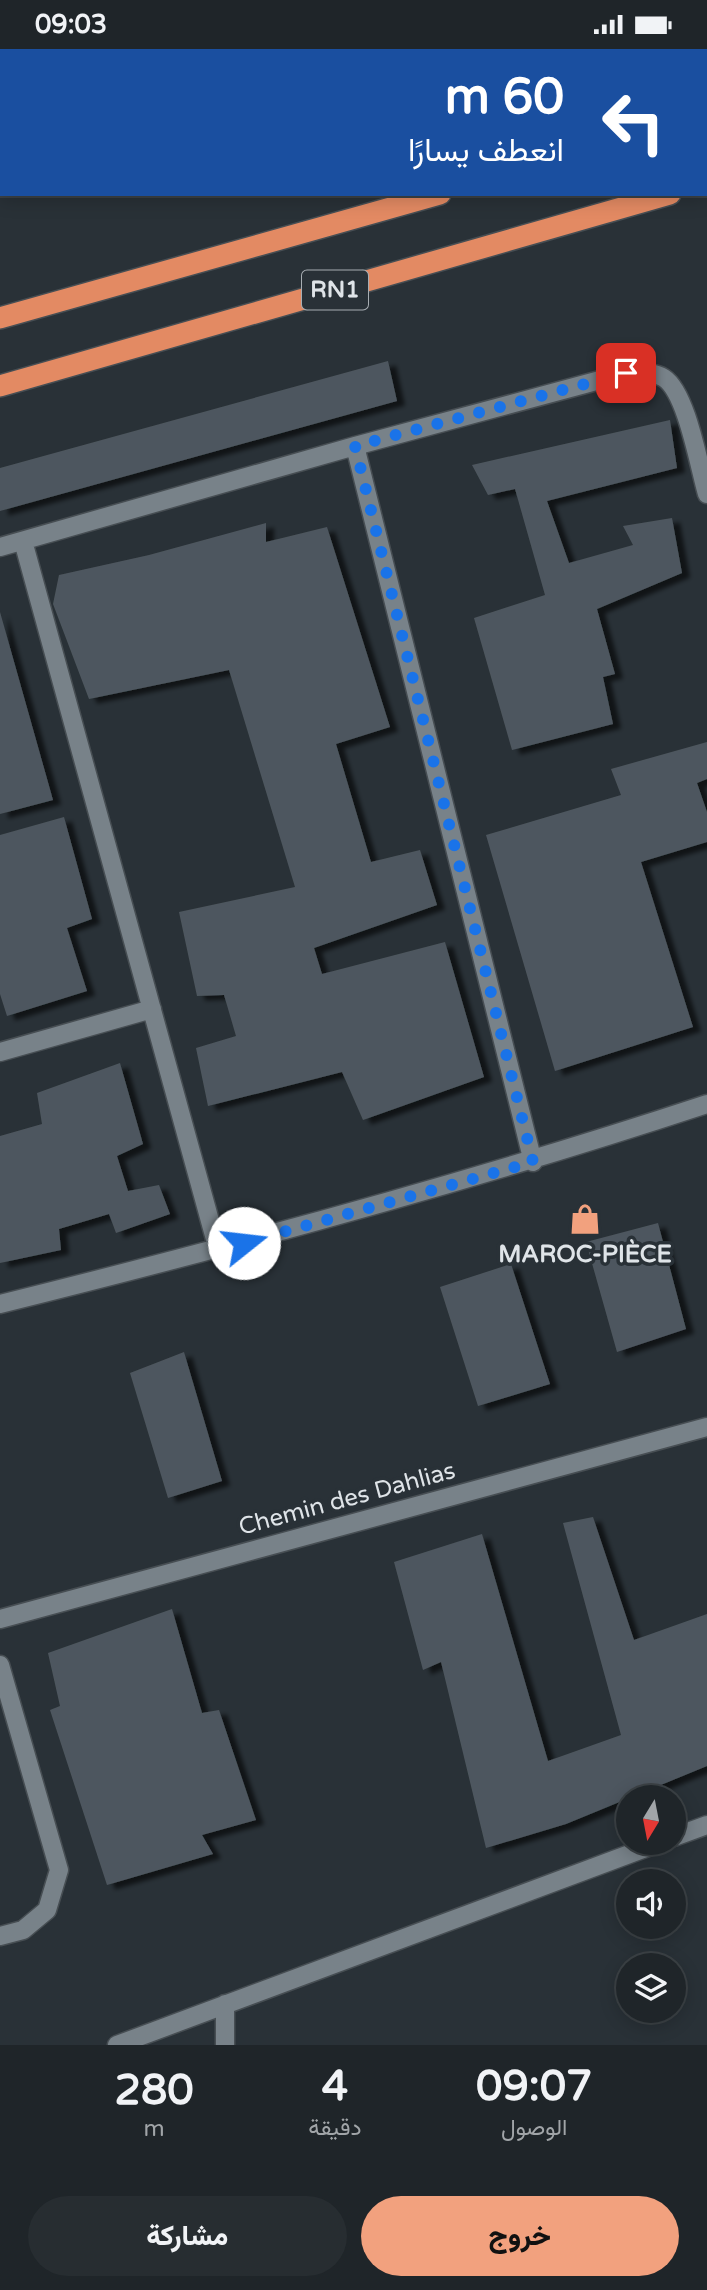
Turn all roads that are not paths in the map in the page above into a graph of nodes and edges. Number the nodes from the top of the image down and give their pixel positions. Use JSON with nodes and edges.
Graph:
{"nodes":[{"id":1,"x":433,"y":196,"type":"edge"},
{"id":2,"x":663,"y":196,"type":"edge"},
{"id":3,"x":0,"y":318,"type":"edge"},
{"id":4,"x":0,"y":386,"type":"edge"},
{"id":5,"x":355,"y":446,"type":"junction"},
{"id":6,"x":707,"y":495,"type":"edge"},
{"id":7,"x":23,"y":541,"type":"junction"},
{"id":8,"x":0,"y":547,"type":"edge"},
{"id":9,"x":152,"y":1009,"type":"junction"},
{"id":10,"x":0,"y":1052,"type":"edge"},
{"id":11,"x":707,"y":1104,"type":"edge"},
{"id":12,"x":533,"y":1162,"type":"junction"},
{"id":13,"x":218,"y":1250,"type":"junction"},
{"id":14,"x":0,"y":1304,"type":"edge"},
{"id":15,"x":707,"y":1427,"type":"edge"},
{"id":16,"x":0,"y":1619,"type":"edge"},
{"id":17,"x":0,"y":1665,"type":"edge"},
{"id":18,"x":707,"y":1825,"type":"edge"},
{"id":19,"x":686,"y":1833,"type":"edge"},
{"id":20,"x":627,"y":1855,"type":"edge"},
{"id":21,"x":0,"y":1936,"type":"edge"},
{"id":22,"x":225,"y":2004,"type":"junction"},
{"id":23,"x":117,"y":2045,"type":"edge"},
{"id":24,"x":225,"y":2045,"type":"edge"}],
"edges":[{"from":1,"to":3,"type":"highway","number":"RN1"},
{"from":2,"to":4,"type":"highway","number":"RN1"},
{"from":5,"to":6,"type":"street"},
{"from":5,"to":7,"type":"street"},
{"from":5,"to":12,"type":"street"},
{"from":7,"to":8,"type":"street"},
{"from":7,"to":9,"type":"street"},
{"from":9,"to":10,"type":"street"},
{"from":9,"to":13,"type":"street"},
{"from":11,"to":12,"type":"street"},
{"from":12,"to":13,"type":"street"},
{"from":13,"to":14,"type":"street"},
{"from":15,"to":16,"type":"street","name":"Chemin des Dahlias"},
{"from":17,"to":21,"type":"street"},
{"from":18,"to":19,"type":"street"},
{"from":20,"to":22,"type":"street"},
{"from":22,"to":23,"type":"street"},
{"from":22,"to":24,"type":"street"}]}
